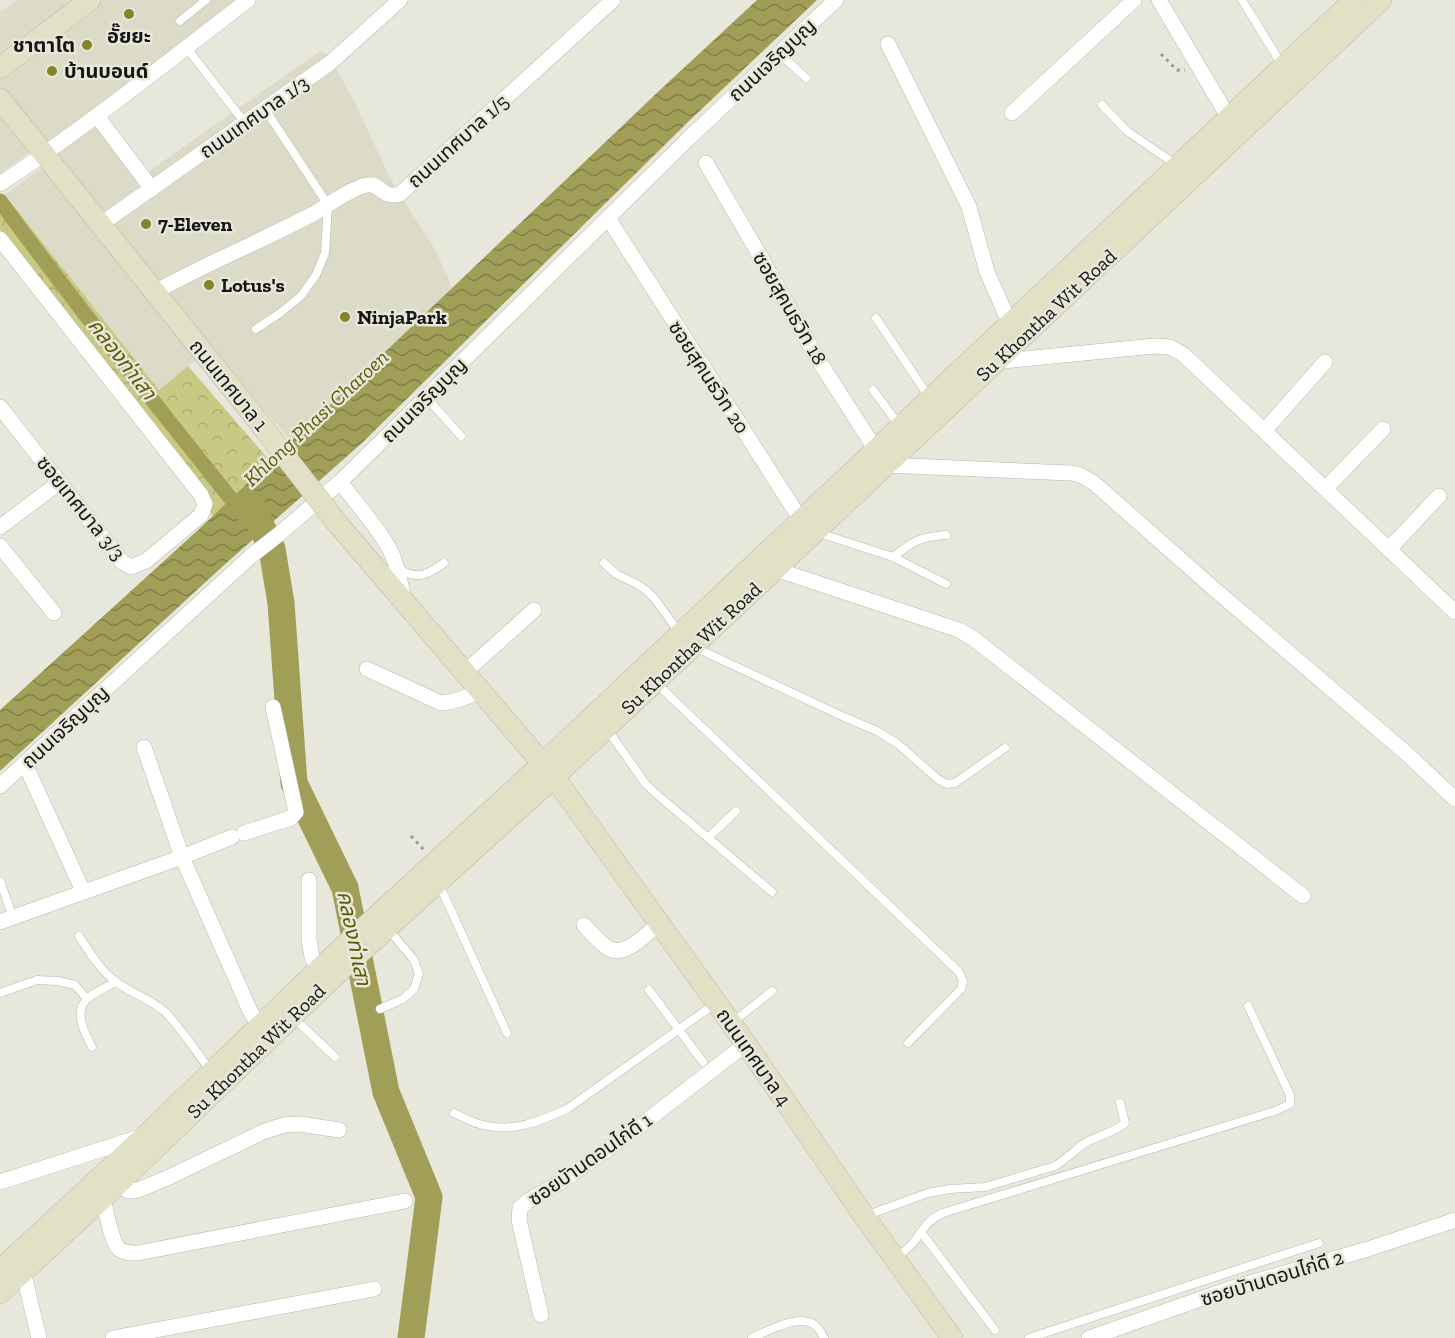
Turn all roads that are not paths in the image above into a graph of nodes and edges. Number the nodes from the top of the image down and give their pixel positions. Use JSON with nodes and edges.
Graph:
{"nodes":[{"id":1,"x":90,"y":0,"type":"edge"},
{"id":2,"x":206,"y":0,"type":"edge"},
{"id":3,"x":248,"y":0,"type":"edge"},
{"id":4,"x":400,"y":0,"type":"edge"},
{"id":5,"x":613,"y":0,"type":"edge"},
{"id":6,"x":836,"y":0,"type":"edge"},
{"id":7,"x":1134,"y":0,"type":"edge"},
{"id":8,"x":1159,"y":0,"type":"edge"},
{"id":9,"x":1242,"y":0,"type":"edge"},
{"id":10,"x":1354,"y":0,"type":"edge"},
{"id":11,"x":1381,"y":0,"type":"edge"},
{"id":12,"x":180,"y":21,"type":"dead end"},
{"id":13,"x":888,"y":44,"type":"dead end"},
{"id":14,"x":186,"y":47,"type":"junction"},
{"id":15,"x":779,"y":53,"type":"junction"},
{"id":16,"x":0,"y":68,"type":"edge"},
{"id":17,"x":1288,"y":74,"type":"junction"},
{"id":18,"x":806,"y":78,"type":"dead end"},
{"id":19,"x":0,"y":99,"type":"edge"},
{"id":20,"x":1102,"y":105,"type":"dead end"},
{"id":21,"x":265,"y":109,"type":"junction"},
{"id":22,"x":1012,"y":113,"type":"dead end"},
{"id":23,"x":97,"y":116,"type":"junction"},
{"id":24,"x":1229,"y":117,"type":"junction"},
{"id":25,"x":245,"y":123,"type":"junction"},
{"id":26,"x":45,"y":155,"type":"junction"},
{"id":27,"x":706,"y":163,"type":"dead end"},
{"id":28,"x":1177,"y":166,"type":"junction"},
{"id":29,"x":0,"y":184,"type":"edge"},
{"id":30,"x":152,"y":189,"type":"junction"},
{"id":31,"x":328,"y":205,"type":"junction"},
{"id":32,"x":608,"y":218,"type":"junction"},
{"id":33,"x":100,"y":224,"type":"junction"},
{"id":34,"x":0,"y":239,"type":"edge"},
{"id":35,"x":154,"y":292,"type":"junction"},
{"id":36,"x":876,"y":318,"type":"dead end"},
{"id":37,"x":1010,"y":324,"type":"junction"},
{"id":38,"x":256,"y":329,"type":"dead end"},
{"id":39,"x":970,"y":361,"type":"junction"},
{"id":40,"x":995,"y":362,"type":"junction"},
{"id":41,"x":1325,"y":362,"type":"dead end"},
{"id":42,"x":873,"y":390,"type":"dead end"},
{"id":43,"x":426,"y":397,"type":"junction"},
{"id":44,"x":930,"y":399,"type":"junction"},
{"id":45,"x":0,"y":407,"type":"edge"},
{"id":46,"x":900,"y":427,"type":"junction"},
{"id":47,"x":1383,"y":429,"type":"dead end"},
{"id":48,"x":1265,"y":430,"type":"junction"},
{"id":49,"x":461,"y":436,"type":"dead end"},
{"id":50,"x":881,"y":458,"type":"junction"},
{"id":51,"x":60,"y":482,"type":"junction"},
{"id":52,"x":340,"y":482,"type":"junction"},
{"id":53,"x":1326,"y":488,"type":"junction"},
{"id":54,"x":1439,"y":496,"type":"dead end"},
{"id":55,"x":808,"y":526,"type":"junction"},
{"id":56,"x":0,"y":527,"type":"edge"},
{"id":57,"x":946,"y":536,"type":"dead end"},
{"id":58,"x":0,"y":546,"type":"edge"},
{"id":59,"x":1389,"y":549,"type":"junction"},
{"id":60,"x":893,"y":557,"type":"junction"},
{"id":61,"x":604,"y":562,"type":"dead end"},
{"id":62,"x":444,"y":563,"type":"dead end"},
{"id":63,"x":397,"y":568,"type":"junction"},
{"id":64,"x":775,"y":569,"type":"junction"},
{"id":65,"x":946,"y":584,"type":"dead end"},
{"id":66,"x":405,"y":603,"type":"junction"},
{"id":67,"x":534,"y":610,"type":"dead end"},
{"id":68,"x":1455,"y":612,"type":"edge"},
{"id":69,"x":54,"y":613,"type":"dead end"},
{"id":70,"x":687,"y":640,"type":"junction"},
{"id":71,"x":367,"y":669,"type":"dead end"},
{"id":72,"x":465,"y":672,"type":"junction"},
{"id":73,"x":655,"y":682,"type":"junction"},
{"id":74,"x":480,"y":690,"type":"junction"},
{"id":75,"x":273,"y":707,"type":"dead end"},
{"id":76,"x":601,"y":721,"type":"junction"},
{"id":77,"x":144,"y":747,"type":"dead end"},
{"id":78,"x":1005,"y":748,"type":"dead end"},
{"id":79,"x":25,"y":764,"type":"junction"},
{"id":80,"x":548,"y":771,"type":"junction"},
{"id":81,"x":0,"y":786,"type":"edge"},
{"id":82,"x":1455,"y":799,"type":"edge"},
{"id":83,"x":736,"y":811,"type":"dead end"},
{"id":84,"x":708,"y":838,"type":"junction"},
{"id":85,"x":182,"y":857,"type":"junction"},
{"id":86,"x":439,"y":873,"type":"junction"},
{"id":87,"x":309,"y":880,"type":"dead end"},
{"id":88,"x":0,"y":881,"type":"edge"},
{"id":89,"x":83,"y":891,"type":"junction"},
{"id":90,"x":772,"y":892,"type":"dead end"},
{"id":91,"x":1303,"y":896,"type":"dead end"},
{"id":92,"x":6,"y":919,"type":"edge"},
{"id":93,"x":659,"y":923,"type":"junction"},
{"id":94,"x":584,"y":926,"type":"dead end"},
{"id":95,"x":376,"y":930,"type":"junction"},
{"id":96,"x":79,"y":936,"type":"dead end"},
{"id":97,"x":331,"y":965,"type":"junction"},
{"id":98,"x":116,"y":982,"type":"junction"},
{"id":99,"x":649,"y":990,"type":"dead end"},
{"id":100,"x":772,"y":991,"type":"dead end"},
{"id":101,"x":0,"y":993,"type":"edge"},
{"id":102,"x":87,"y":999,"type":"junction"},
{"id":103,"x":716,"y":1002,"type":"junction"},
{"id":104,"x":1248,"y":1006,"type":"dead end"},
{"id":105,"x":380,"y":1009,"type":"dead end"},
{"id":106,"x":292,"y":1016,"type":"junction"},
{"id":107,"x":731,"y":1023,"type":"junction"},
{"id":108,"x":679,"y":1029,"type":"junction"},
{"id":109,"x":265,"y":1031,"type":"junction"},
{"id":110,"x":507,"y":1033,"type":"dead end"},
{"id":111,"x":908,"y":1043,"type":"dead end"},
{"id":112,"x":746,"y":1044,"type":"junction"},
{"id":113,"x":92,"y":1047,"type":"dead end"},
{"id":114,"x":335,"y":1057,"type":"dead end"},
{"id":115,"x":703,"y":1062,"type":"dead end"},
{"id":116,"x":215,"y":1078,"type":"junction"},
{"id":117,"x":1120,"y":1103,"type":"dead end"},
{"id":118,"x":454,"y":1113,"type":"dead end"},
{"id":119,"x":339,"y":1130,"type":"dead end"},
{"id":120,"x":143,"y":1144,"type":"junction"},
{"id":121,"x":0,"y":1182,"type":"edge"},
{"id":122,"x":109,"y":1185,"type":"junction"},
{"id":123,"x":405,"y":1201,"type":"dead end"},
{"id":124,"x":864,"y":1216,"type":"junction"},
{"id":125,"x":1455,"y":1220,"type":"edge"},
{"id":126,"x":921,"y":1232,"type":"junction"},
{"id":127,"x":1319,"y":1244,"type":"dead end"},
{"id":128,"x":895,"y":1258,"type":"junction"},
{"id":129,"x":0,"y":1270,"type":"edge"},
{"id":130,"x":23,"y":1271,"type":"junction"},
{"id":131,"x":374,"y":1289,"type":"dead end"},
{"id":132,"x":0,"y":1293,"type":"edge"},
{"id":133,"x":541,"y":1315,"type":"dead end"},
{"id":134,"x":995,"y":1330,"type":"dead end"},
{"id":135,"x":39,"y":1338,"type":"edge"},
{"id":136,"x":113,"y":1338,"type":"edge"},
{"id":137,"x":752,"y":1338,"type":"edge"},
{"id":138,"x":824,"y":1338,"type":"edge"},
{"id":139,"x":952,"y":1338,"type":"edge"},
{"id":140,"x":1029,"y":1338,"type":"edge"},
{"id":141,"x":1089,"y":1338,"type":"edge"}],
"edges":[{"from":1,"to":16,"type":"main road"},
{"from":2,"to":12,"type":"lane"},
{"from":3,"to":14,"type":"street"},
{"from":4,"to":21,"type":"street","name":"ถนนเทศบาล 1/3"},
{"from":5,"to":31,"type":"street","name":"ถนนเทศบาล 1/5"},
{"from":6,"to":15,"type":"street","name":"ถนนเจริญบุญ"},
{"from":7,"to":22,"type":"street"},
{"from":8,"to":24,"type":"street"},
{"from":9,"to":17,"type":"lane"},
{"from":10,"to":17,"type":"main road","name":"Su Khontha Wit Road"},
{"from":11,"to":17,"type":"main road","name":"Su Khontha Wit Road"},
{"from":13,"to":37,"type":"street"},
{"from":14,"to":23,"type":"street"},
{"from":14,"to":25,"type":"lane"},
{"from":15,"to":18,"type":"lane"},
{"from":15,"to":32,"type":"street","name":"ถนนเจริญบุญ"},
{"from":17,"to":24,"type":"main road","name":"Su Khontha Wit Road"},
{"from":17,"to":40,"type":"main road","name":"Su Khontha Wit Road"},
{"from":19,"to":26,"type":"main road","name":"ถนนเทศบาล 1"},
{"from":20,"to":28,"type":"lane"},
{"from":21,"to":25,"type":"street","name":"ถนนเทศบาล 1/3"},
{"from":21,"to":31,"type":"lane"},
{"from":23,"to":26,"type":"street"},
{"from":23,"to":30,"type":"street"},
{"from":24,"to":28,"type":"main road","name":"Su Khontha Wit Road"},
{"from":25,"to":30,"type":"street","name":"ถนนเทศบาล 1/3"},
{"from":26,"to":29,"type":"street"},
{"from":26,"to":33,"type":"main road","name":"ถนนเทศบาล 1"},
{"from":27,"to":50,"type":"street","name":"ซอยสุคนธวิท 18"},
{"from":28,"to":37,"type":"main road","name":"Su Khontha Wit Road"},
{"from":30,"to":33,"type":"street","name":"ถนนเทศบาล 1/3"},
{"from":31,"to":35,"type":"street","name":"ถนนเทศบาล 1/5"},
{"from":31,"to":38,"type":"lane"},
{"from":32,"to":43,"type":"street","name":"ถนนเจริญบุญ"},
{"from":32,"to":55,"type":"street","name":"ซอยสุคนธวิท 20"},
{"from":33,"to":35,"type":"main road","name":"ถนนเทศบาล 1"},
{"from":34,"to":51,"type":"street","name":"ซอยเทศบาล 3/3"},
{"from":35,"to":66,"type":"main road","name":"ถนนเทศบาล 1","bridge":true},
{"from":36,"to":44,"type":"lane"},
{"from":37,"to":39,"type":"main road","name":"Su Khontha Wit Road"},
{"from":39,"to":40,"type":"street"},
{"from":39,"to":44,"type":"main road","name":"Su Khontha Wit Road"},
{"from":40,"to":48,"type":"street"},
{"from":40,"to":50,"type":"main road","name":"Su Khontha Wit Road"},
{"from":41,"to":48,"type":"street"},
{"from":42,"to":46,"type":"lane"},
{"from":43,"to":49,"type":"lane"},
{"from":43,"to":52,"type":"street","name":"ถนนเจริญบุญ"},
{"from":44,"to":46,"type":"main road","name":"Su Khontha Wit Road"},
{"from":45,"to":51,"type":"street","name":"ซอยเทศบาล 3/3"},
{"from":46,"to":50,"type":"main road","name":"Su Khontha Wit Road"},
{"from":47,"to":53,"type":"street"},
{"from":48,"to":53,"type":"street"},
{"from":50,"to":55,"type":"main road","name":"Su Khontha Wit Road"},
{"from":50,"to":82,"type":"street"},
{"from":51,"to":56,"type":"street"},
{"from":52,"to":63,"type":"street"},
{"from":52,"to":79,"type":"street","name":"ถนนเจริญบุญ"},
{"from":53,"to":59,"type":"street"},
{"from":54,"to":59,"type":"street"},
{"from":55,"to":60,"type":"lane"},
{"from":55,"to":64,"type":"main road","name":"Su Khontha Wit Road"},
{"from":55,"to":70,"type":"main road","name":"Su Khontha Wit Road"},
{"from":57,"to":60,"type":"lane"},
{"from":58,"to":69,"type":"street"},
{"from":59,"to":68,"type":"street"},
{"from":60,"to":65,"type":"lane"},
{"from":61,"to":70,"type":"lane"},
{"from":62,"to":63,"type":"lane"},
{"from":63,"to":66,"type":"street"},
{"from":64,"to":70,"type":"main road","name":"Su Khontha Wit Road"},
{"from":64,"to":91,"type":"street"},
{"from":66,"to":72,"type":"main road","name":"ถนนเทศบาล 1"},
{"from":67,"to":72,"type":"street"},
{"from":70,"to":73,"type":"main road","name":"Su Khontha Wit Road"},
{"from":70,"to":76,"type":"main road","name":"Su Khontha Wit Road"},
{"from":70,"to":78,"type":"lane"},
{"from":71,"to":74,"type":"street"},
{"from":72,"to":74,"type":"main road","name":"ถนนเทศบาล 1"},
{"from":73,"to":76,"type":"main road","name":"Su Khontha Wit Road"},
{"from":73,"to":111,"type":"lane"},
{"from":74,"to":80,"type":"main road","name":"ถนนเทศบาล 1"},
{"from":75,"to":85,"type":"street"},
{"from":76,"to":80,"type":"main road","name":"Su Khontha Wit Road"},
{"from":76,"to":84,"type":"lane"},
{"from":77,"to":85,"type":"street"},
{"from":79,"to":81,"type":"street","name":"ถนนเจริญบุญ"},
{"from":79,"to":89,"type":"street"},
{"from":80,"to":86,"type":"main road","name":"Su Khontha Wit Road"},
{"from":80,"to":93,"type":"main road","name":"ถนนเทศบาล 4"},
{"from":83,"to":84,"type":"lane"},
{"from":84,"to":90,"type":"lane"},
{"from":85,"to":89,"type":"street"},
{"from":85,"to":109,"type":"street"},
{"from":86,"to":95,"type":"main road","name":"Su Khontha Wit Road"},
{"from":86,"to":110,"type":"lane"},
{"from":87,"to":97,"type":"street"},
{"from":88,"to":92,"type":"lane"},
{"from":89,"to":92,"type":"street"},
{"from":93,"to":94,"type":"street"},
{"from":93,"to":103,"type":"main road","name":"ถนนเทศบาล 4"},
{"from":95,"to":97,"type":"main road","name":"Su Khontha Wit Road"},
{"from":95,"to":105,"type":"lane"},
{"from":96,"to":98,"type":"lane"},
{"from":97,"to":106,"type":"main road","name":"Su Khontha Wit Road"},
{"from":97,"to":109,"type":"main road","name":"Su Khontha Wit Road"},
{"from":98,"to":102,"type":"lane"},
{"from":98,"to":116,"type":"lane"},
{"from":99,"to":108,"type":"lane"},
{"from":100,"to":107,"type":"lane"},
{"from":101,"to":102,"type":"lane"},
{"from":102,"to":113,"type":"lane"},
{"from":103,"to":107,"type":"main road","name":"ถนนเทศบาล 4"},
{"from":103,"to":108,"type":"lane"},
{"from":104,"to":126,"type":"lane"},
{"from":106,"to":109,"type":"main road","name":"Su Khontha Wit Road"},
{"from":106,"to":114,"type":"lane"},
{"from":107,"to":112,"type":"main road","name":"ถนนเทศบาล 4"},
{"from":108,"to":115,"type":"lane"},
{"from":108,"to":118,"type":"lane"},
{"from":109,"to":116,"type":"main road","name":"Su Khontha Wit Road"},
{"from":112,"to":124,"type":"main road","name":"ถนนเทศบาล 4"},
{"from":112,"to":133,"type":"street","name":"ซอยบัานดอนไก่ดี 1"},
{"from":116,"to":120,"type":"main road","name":"Su Khontha Wit Road"},
{"from":117,"to":124,"type":"lane"},
{"from":119,"to":122,"type":"street"},
{"from":120,"to":121,"type":"street"},
{"from":120,"to":122,"type":"main road","name":"Su Khontha Wit Road"},
{"from":122,"to":123,"type":"street"},
{"from":122,"to":129,"type":"main road","name":"Su Khontha Wit Road"},
{"from":122,"to":130,"type":"main road","name":"Su Khontha Wit Road"},
{"from":124,"to":128,"type":"main road","name":"ถนนเทศบาล 4"},
{"from":125,"to":141,"type":"street","name":"ซอยบัานดอนไก่ดี 2"},
{"from":126,"to":128,"type":"lane"},
{"from":126,"to":134,"type":"lane"},
{"from":127,"to":140,"type":"lane"},
{"from":128,"to":139,"type":"main road","name":"ถนนเทศบาล 4"},
{"from":130,"to":132,"type":"main road","name":"Su Khontha Wit Road"},
{"from":130,"to":135,"type":"street"},
{"from":131,"to":136,"type":"street"},
{"from":137,"to":138,"type":"lane"}]}
